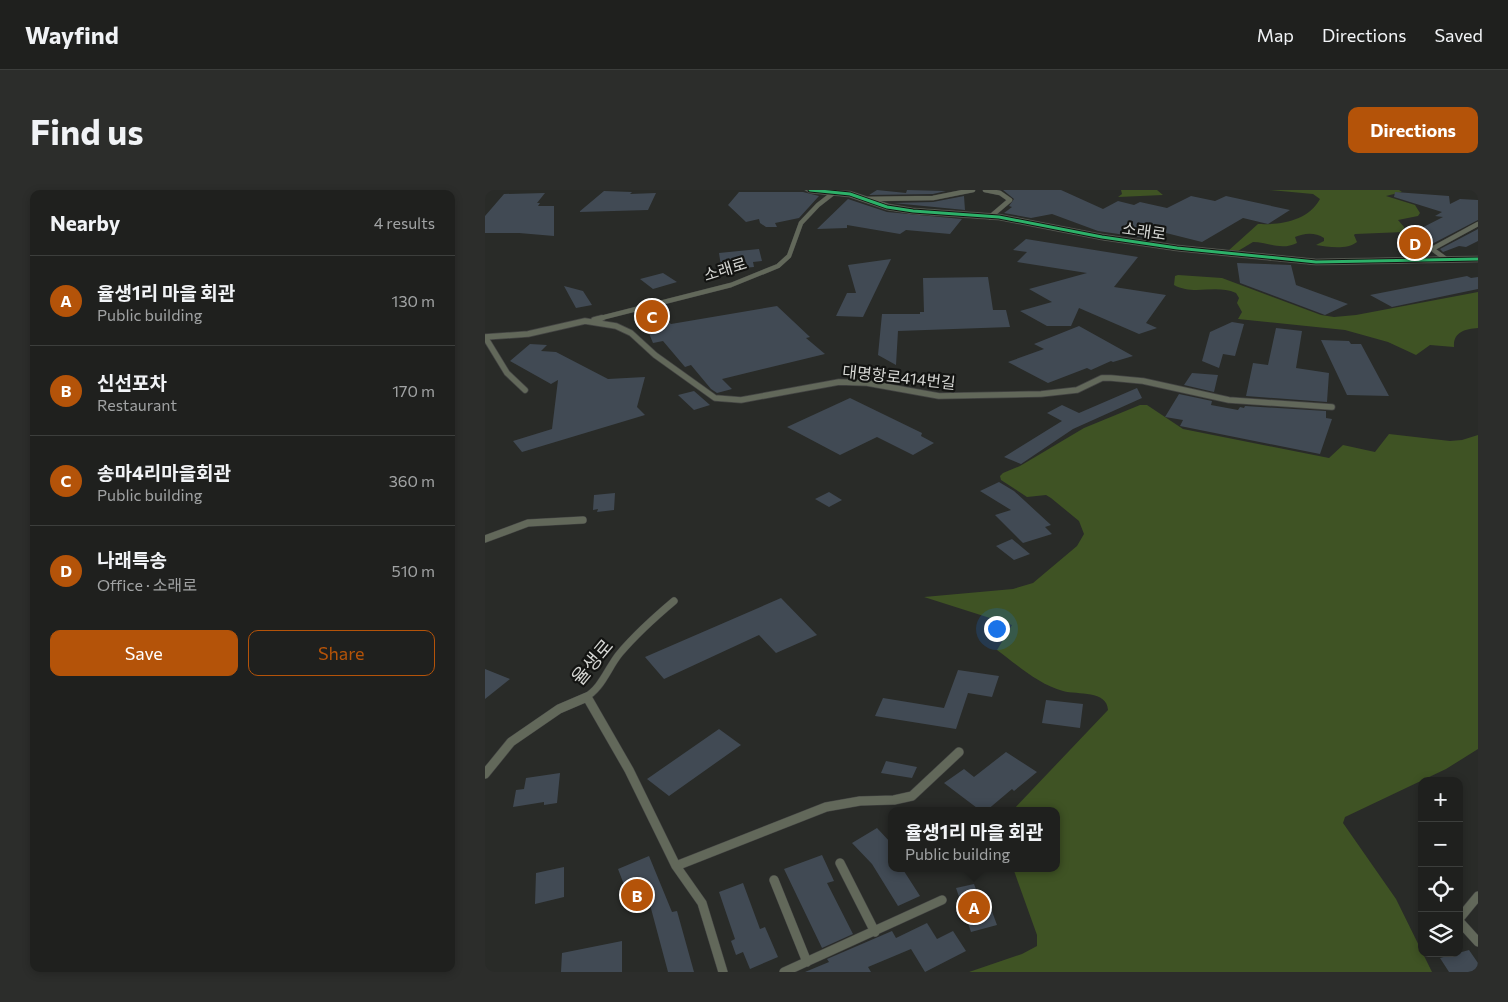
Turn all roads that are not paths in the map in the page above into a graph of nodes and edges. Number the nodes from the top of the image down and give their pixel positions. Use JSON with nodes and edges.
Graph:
{"nodes":[{"id":1,"x":810,"y":190,"type":"edge"},
{"id":2,"x":973,"y":190,"type":"edge"},
{"id":3,"x":985,"y":190,"type":"edge"},
{"id":4,"x":836,"y":191,"type":"junction"},
{"id":5,"x":865,"y":199,"type":"junction"},
{"id":6,"x":990,"y":216,"type":"junction"},
{"id":7,"x":1478,"y":224,"type":"edge"},
{"id":8,"x":1478,"y":259,"type":"edge"},
{"id":9,"x":1446,"y":260,"type":"junction"},
{"id":10,"x":585,"y":321,"type":"junction"},
{"id":11,"x":525,"y":390,"type":"dead end"},
{"id":12,"x":1332,"y":407,"type":"dead end"},
{"id":13,"x":583,"y":520,"type":"dead end"},
{"id":14,"x":485,"y":539,"type":"edge"},
{"id":15,"x":674,"y":601,"type":"dead end"},
{"id":16,"x":587,"y":697,"type":"junction"},
{"id":17,"x":959,"y":752,"type":"dead end"},
{"id":18,"x":485,"y":774,"type":"edge"},
{"id":19,"x":840,"y":862,"type":"dead end"},
{"id":20,"x":677,"y":866,"type":"junction"},
{"id":21,"x":774,"y":880,"type":"dead end"},
{"id":22,"x":1478,"y":896,"type":"edge"},
{"id":23,"x":942,"y":900,"type":"dead end"},
{"id":24,"x":1463,"y":915,"type":"edge"},
{"id":25,"x":1463,"y":925,"type":"edge"},
{"id":26,"x":875,"y":932,"type":"junction"},
{"id":27,"x":1478,"y":942,"type":"edge"},
{"id":28,"x":807,"y":962,"type":"junction"},
{"id":29,"x":723,"y":972,"type":"edge"},
{"id":30,"x":784,"y":972,"type":"edge"}],
"edges":[{"from":1,"to":4,"type":"street","name":"소래로"},
{"from":2,"to":5,"type":"lane","name":"소래로"},
{"from":3,"to":6,"type":"lane"},
{"from":4,"to":5,"type":"street","name":"소래로"},
{"from":4,"to":10,"type":"lane","name":"소래로"},
{"from":5,"to":6,"type":"street","name":"소래로"},
{"from":6,"to":9,"type":"street","name":"소래로"},
{"from":7,"to":9,"type":"lane"},
{"from":8,"to":9,"type":"street","name":"소래로"},
{"from":10,"to":11,"type":"lane","name":"대명항로414번길"},
{"from":10,"to":12,"type":"lane","name":"대명항로414번길"},
{"from":13,"to":14,"type":"lane"},
{"from":15,"to":16,"type":"lane","name":"율생로"},
{"from":16,"to":18,"type":"lane","name":"율생로"},
{"from":16,"to":20,"type":"lane"},
{"from":17,"to":20,"type":"lane"},
{"from":19,"to":26,"type":"lane"},
{"from":20,"to":29,"type":"lane"},
{"from":21,"to":28,"type":"lane"},
{"from":22,"to":24,"type":"lane"},
{"from":23,"to":26,"type":"lane"},
{"from":25,"to":27,"type":"lane"},
{"from":26,"to":28,"type":"lane"},
{"from":28,"to":30,"type":"lane"}]}
